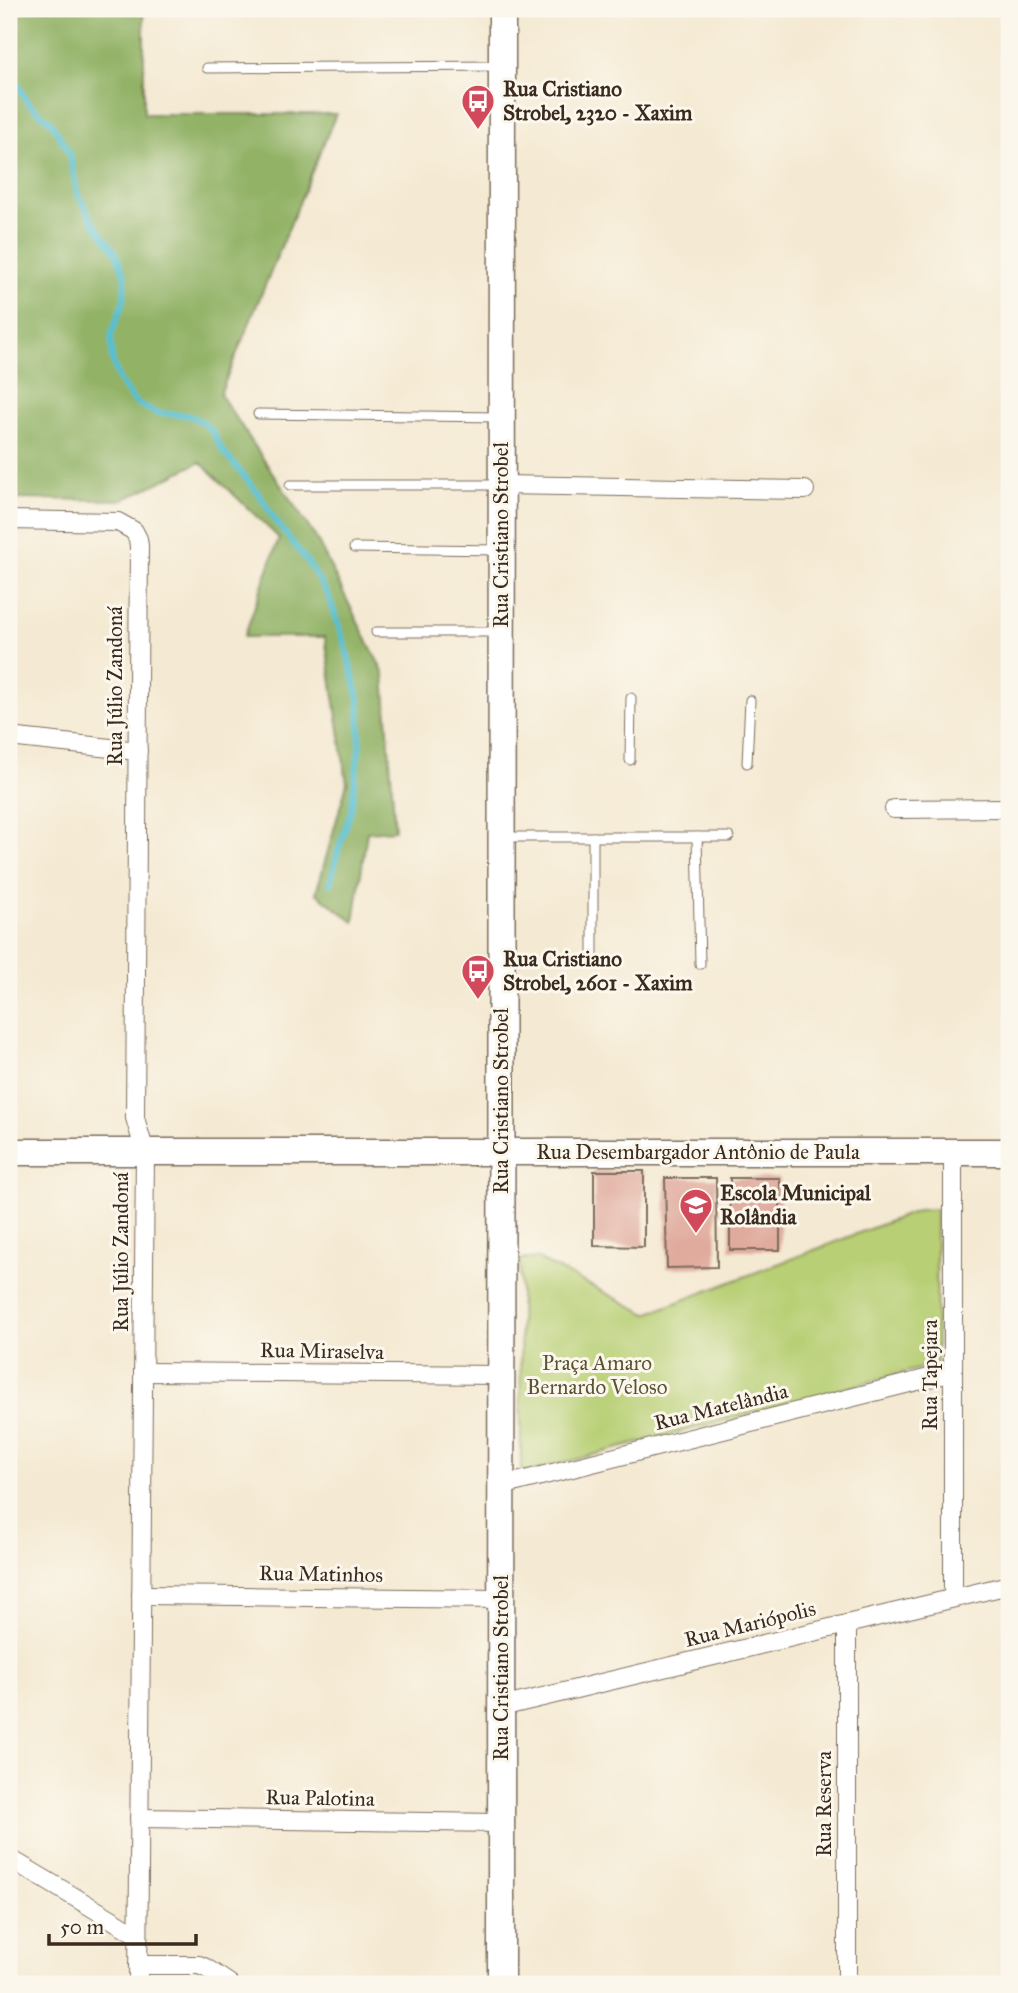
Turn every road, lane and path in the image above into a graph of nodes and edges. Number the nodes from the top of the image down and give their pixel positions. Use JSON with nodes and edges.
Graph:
{"nodes":[{"id":1,"x":502,"y":9,"type":"edge"},
{"id":2,"x":502,"y":66,"type":"junction"},
{"id":3,"x":208,"y":68,"type":"dead end"},
{"id":4,"x":258,"y":414,"type":"dead end"},
{"id":5,"x":502,"y":417,"type":"junction"},
{"id":6,"x":290,"y":485,"type":"dead end"},
{"id":7,"x":502,"y":485,"type":"junction"},
{"id":8,"x":805,"y":490,"type":"dead end"},
{"id":9,"x":9,"y":520,"type":"edge"},
{"id":10,"x":354,"y":548,"type":"dead end"},
{"id":11,"x":501,"y":550,"type":"junction"},
{"id":12,"x":376,"y":632,"type":"dead end"},
{"id":13,"x":501,"y":632,"type":"junction"},
{"id":14,"x":631,"y":698,"type":"dead end"},
{"id":15,"x":750,"y":701,"type":"dead end"},
{"id":16,"x":9,"y":737,"type":"edge"},
{"id":17,"x":138,"y":751,"type":"junction"},
{"id":18,"x":630,"y":760,"type":"dead end"},
{"id":19,"x":747,"y":763,"type":"dead end"},
{"id":20,"x":894,"y":808,"type":"dead end"},
{"id":21,"x":1009,"y":808,"type":"edge"},
{"id":22,"x":593,"y":837,"type":"junction"},
{"id":23,"x":696,"y":837,"type":"junction"},
{"id":24,"x":729,"y":837,"type":"dead end"},
{"id":25,"x":501,"y":838,"type":"junction"},
{"id":26,"x":593,"y":964,"type":"dead end"},
{"id":27,"x":700,"y":964,"type":"dead end"},
{"id":28,"x":9,"y":1152,"type":"edge"},
{"id":29,"x":145,"y":1152,"type":"junction"},
{"id":30,"x":500,"y":1152,"type":"junction"},
{"id":31,"x":953,"y":1152,"type":"junction"},
{"id":32,"x":1009,"y":1152,"type":"edge"},
{"id":33,"x":143,"y":1372,"type":"junction"},
{"id":34,"x":953,"y":1372,"type":"junction"},
{"id":35,"x":501,"y":1375,"type":"junction"},
{"id":36,"x":501,"y":1486,"type":"junction"},
{"id":37,"x":1009,"y":1585,"type":"edge"},
{"id":38,"x":141,"y":1595,"type":"junction"},
{"id":39,"x":953,"y":1598,"type":"junction"},
{"id":40,"x":501,"y":1599,"type":"junction"},
{"id":41,"x":847,"y":1623,"type":"junction"},
{"id":42,"x":501,"y":1707,"type":"junction"},
{"id":43,"x":139,"y":1818,"type":"junction"},
{"id":44,"x":501,"y":1823,"type":"junction"},
{"id":45,"x":9,"y":1858,"type":"edge"},
{"id":46,"x":138,"y":1935,"type":"junction"},
{"id":47,"x":138,"y":1965,"type":"junction"},
{"id":48,"x":138,"y":1984,"type":"edge"},
{"id":49,"x":230,"y":1984,"type":"edge"},
{"id":50,"x":501,"y":1984,"type":"edge"},
{"id":51,"x":847,"y":1984,"type":"edge"}],
"edges":[{"from":1,"to":2,"type":"main road","name":"Rua Cristiano Strobel"},
{"from":2,"to":3,"type":"lane"},
{"from":2,"to":5,"type":"main road","name":"Rua Cristiano Strobel"},
{"from":4,"to":5,"type":"lane"},
{"from":5,"to":7,"type":"main road","name":"Rua Cristiano Strobel"},
{"from":6,"to":7,"type":"lane"},
{"from":7,"to":8,"type":"street"},
{"from":7,"to":11,"type":"main road","name":"Rua Cristiano Strobel"},
{"from":9,"to":17,"type":"street","name":"Rua Júlio Zandoná"},
{"from":10,"to":11,"type":"lane"},
{"from":11,"to":13,"type":"main road","name":"Rua Cristiano Strobel"},
{"from":12,"to":13,"type":"lane"},
{"from":13,"to":25,"type":"main road","name":"Rua Cristiano Strobel"},
{"from":14,"to":18,"type":"lane"},
{"from":15,"to":19,"type":"lane"},
{"from":16,"to":17,"type":"street"},
{"from":17,"to":29,"type":"street","name":"Rua Júlio Zandoná"},
{"from":20,"to":21,"type":"street"},
{"from":22,"to":23,"type":"lane"},
{"from":22,"to":25,"type":"lane"},
{"from":22,"to":26,"type":"lane"},
{"from":23,"to":24,"type":"lane"},
{"from":23,"to":27,"type":"lane"},
{"from":25,"to":30,"type":"main road","name":"Rua Cristiano Strobel"},
{"from":28,"to":29,"type":"main road","name":"Rua Desembargador Antônio de Paula"},
{"from":29,"to":30,"type":"main road","name":"Rua Desembargador Antônio de Paula"},
{"from":29,"to":33,"type":"street","name":"Rua Júlio Zandoná"},
{"from":30,"to":31,"type":"main road","name":"Rua Desembargador Antônio de Paula"},
{"from":30,"to":35,"type":"main road","name":"Rua Cristiano Strobel"},
{"from":31,"to":32,"type":"main road","name":"Rua Desembargador Antônio de Paula"},
{"from":31,"to":34,"type":"street","name":"Rua Tapejara"},
{"from":33,"to":35,"type":"street","name":"Rua Miraselva"},
{"from":33,"to":38,"type":"street","name":"Rua Júlio Zandoná"},
{"from":34,"to":36,"type":"street","name":"Rua Matelândia"},
{"from":34,"to":39,"type":"street","name":"Rua Tapejara"},
{"from":35,"to":36,"type":"main road","name":"Rua Cristiano Strobel"},
{"from":36,"to":40,"type":"main road","name":"Rua Cristiano Strobel"},
{"from":37,"to":39,"type":"street","name":"Rua Mariópolis"},
{"from":38,"to":40,"type":"street","name":"Rua Matinhos"},
{"from":38,"to":43,"type":"street","name":"Rua Júlio Zandoná"},
{"from":39,"to":41,"type":"street","name":"Rua Mariópolis"},
{"from":40,"to":42,"type":"main road","name":"Rua Cristiano Strobel"},
{"from":41,"to":42,"type":"street","name":"Rua Mariópolis"},
{"from":41,"to":51,"type":"street","name":"Rua Reserva"},
{"from":42,"to":44,"type":"main road","name":"Rua Cristiano Strobel"},
{"from":43,"to":44,"type":"street","name":"Rua Palotina"},
{"from":43,"to":46,"type":"street","name":"Rua Júlio Zandoná"},
{"from":44,"to":50,"type":"main road","name":"Rua Cristiano Strobel"},
{"from":45,"to":46,"type":"street"},
{"from":46,"to":47,"type":"street","name":"Rua Júlio Zandoná"},
{"from":47,"to":48,"type":"street","name":"Rua Júlio Zandoná"},
{"from":47,"to":49,"type":"street"}]}
